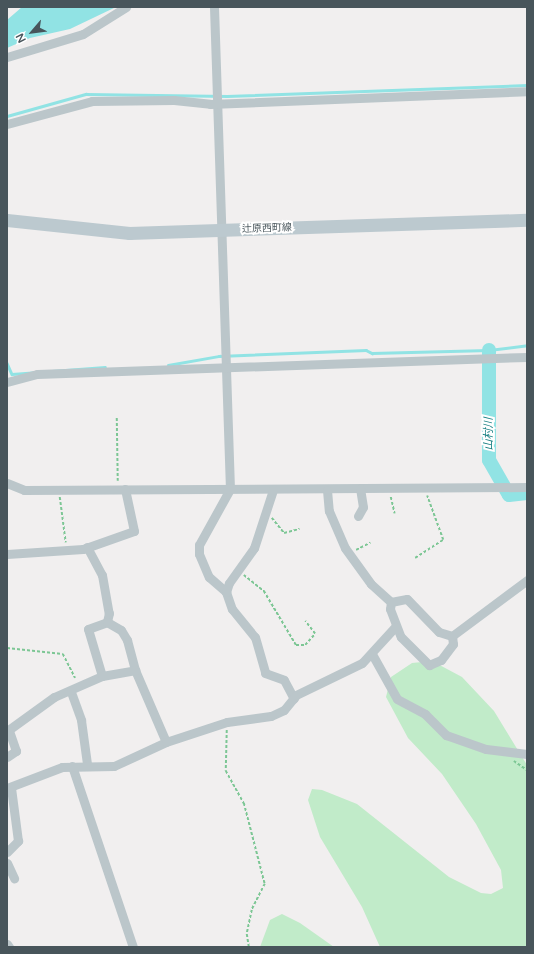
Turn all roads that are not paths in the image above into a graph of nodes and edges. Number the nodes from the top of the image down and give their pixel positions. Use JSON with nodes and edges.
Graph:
{"nodes":[{"id":1,"x":126,"y":7,"type":"edge"},
{"id":2,"x":214,"y":7,"type":"edge"},
{"id":3,"x":7,"y":57,"type":"edge"},
{"id":4,"x":527,"y":91,"type":"edge"},
{"id":5,"x":218,"y":104,"type":"junction"},
{"id":6,"x":7,"y":124,"type":"edge"},
{"id":7,"x":7,"y":220,"type":"edge"},
{"id":8,"x":527,"y":220,"type":"edge"},
{"id":9,"x":224,"y":231,"type":"junction"},
{"id":10,"x":527,"y":357,"type":"edge"},
{"id":11,"x":227,"y":368,"type":"junction"},
{"id":12,"x":7,"y":382,"type":"edge"},
{"id":13,"x":7,"y":483,"type":"edge"},
{"id":14,"x":527,"y":487,"type":"edge"},
{"id":15,"x":122,"y":489,"type":"junction"},
{"id":16,"x":230,"y":489,"type":"junction"},
{"id":17,"x":360,"y":489,"type":"junction"},
{"id":18,"x":273,"y":490,"type":"junction"},
{"id":19,"x":326,"y":490,"type":"junction"},
{"id":20,"x":358,"y":516,"type":"dead end"},
{"id":21,"x":87,"y":547,"type":"junction"},
{"id":22,"x":7,"y":554,"type":"edge"},
{"id":23,"x":527,"y":580,"type":"edge"},
{"id":24,"x":226,"y":592,"type":"junction"},
{"id":25,"x":391,"y":602,"type":"junction"},
{"id":26,"x":107,"y":622,"type":"junction"},
{"id":27,"x":395,"y":627,"type":"junction"},
{"id":28,"x":452,"y":636,"type":"junction"},
{"id":29,"x":372,"y":654,"type":"junction"},
{"id":30,"x":135,"y":670,"type":"junction"},
{"id":31,"x":102,"y":676,"type":"junction"},
{"id":32,"x":75,"y":690,"type":"junction"},
{"id":33,"x":294,"y":699,"type":"junction"},
{"id":34,"x":8,"y":731,"type":"edge"},
{"id":35,"x":166,"y":742,"type":"junction"},
{"id":36,"x":527,"y":754,"type":"edge"},
{"id":37,"x":7,"y":757,"type":"edge"},
{"id":38,"x":87,"y":764,"type":"junction"},
{"id":39,"x":72,"y":766,"type":"junction"},
{"id":40,"x":9,"y":788,"type":"edge"},
{"id":41,"x":7,"y":852,"type":"edge"},
{"id":42,"x":7,"y":863,"type":"edge"},
{"id":43,"x":14,"y":878,"type":"dead end"},
{"id":44,"x":7,"y":944,"type":"edge"},
{"id":45,"x":9,"y":947,"type":"edge"},
{"id":46,"x":133,"y":947,"type":"edge"}],
"edges":[{"from":1,"to":3,"type":"street"},
{"from":2,"to":5,"type":"street"},
{"from":4,"to":5,"type":"street"},
{"from":5,"to":6,"type":"street"},
{"from":5,"to":9,"type":"street"},
{"from":7,"to":9,"type":"main road","name":"辻原西町線"},
{"from":8,"to":9,"type":"main road","name":"辻原西町線"},
{"from":9,"to":11,"type":"street"},
{"from":10,"to":11,"type":"street"},
{"from":11,"to":12,"type":"street"},
{"from":11,"to":16,"type":"street"},
{"from":13,"to":15,"type":"street"},
{"from":14,"to":17,"type":"street"},
{"from":15,"to":16,"type":"street"},
{"from":15,"to":21,"type":"street"},
{"from":16,"to":18,"type":"street"},
{"from":16,"to":24,"type":"street"},
{"from":17,"to":19,"type":"street"},
{"from":17,"to":20,"type":"street"},
{"from":18,"to":19,"type":"street"},
{"from":18,"to":24,"type":"street"},
{"from":19,"to":25,"type":"street"},
{"from":21,"to":22,"type":"street"},
{"from":21,"to":26,"type":"street"},
{"from":23,"to":28,"type":"street"},
{"from":24,"to":33,"type":"street"},
{"from":25,"to":27,"type":"street"},
{"from":25,"to":28,"type":"street"},
{"from":26,"to":30,"type":"street"},
{"from":26,"to":31,"type":"street"},
{"from":27,"to":28,"type":"street"},
{"from":27,"to":29,"type":"street"},
{"from":29,"to":33,"type":"street"},
{"from":29,"to":36,"type":"street"},
{"from":30,"to":31,"type":"street"},
{"from":30,"to":35,"type":"street"},
{"from":31,"to":32,"type":"street"},
{"from":32,"to":34,"type":"street"},
{"from":32,"to":38,"type":"street"},
{"from":33,"to":35,"type":"street"},
{"from":34,"to":37,"type":"street"},
{"from":35,"to":38,"type":"street"},
{"from":38,"to":39,"type":"street"},
{"from":39,"to":40,"type":"street"},
{"from":39,"to":46,"type":"street"},
{"from":40,"to":41,"type":"street"},
{"from":42,"to":43,"type":"street"},
{"from":44,"to":45,"type":"street"}]}
